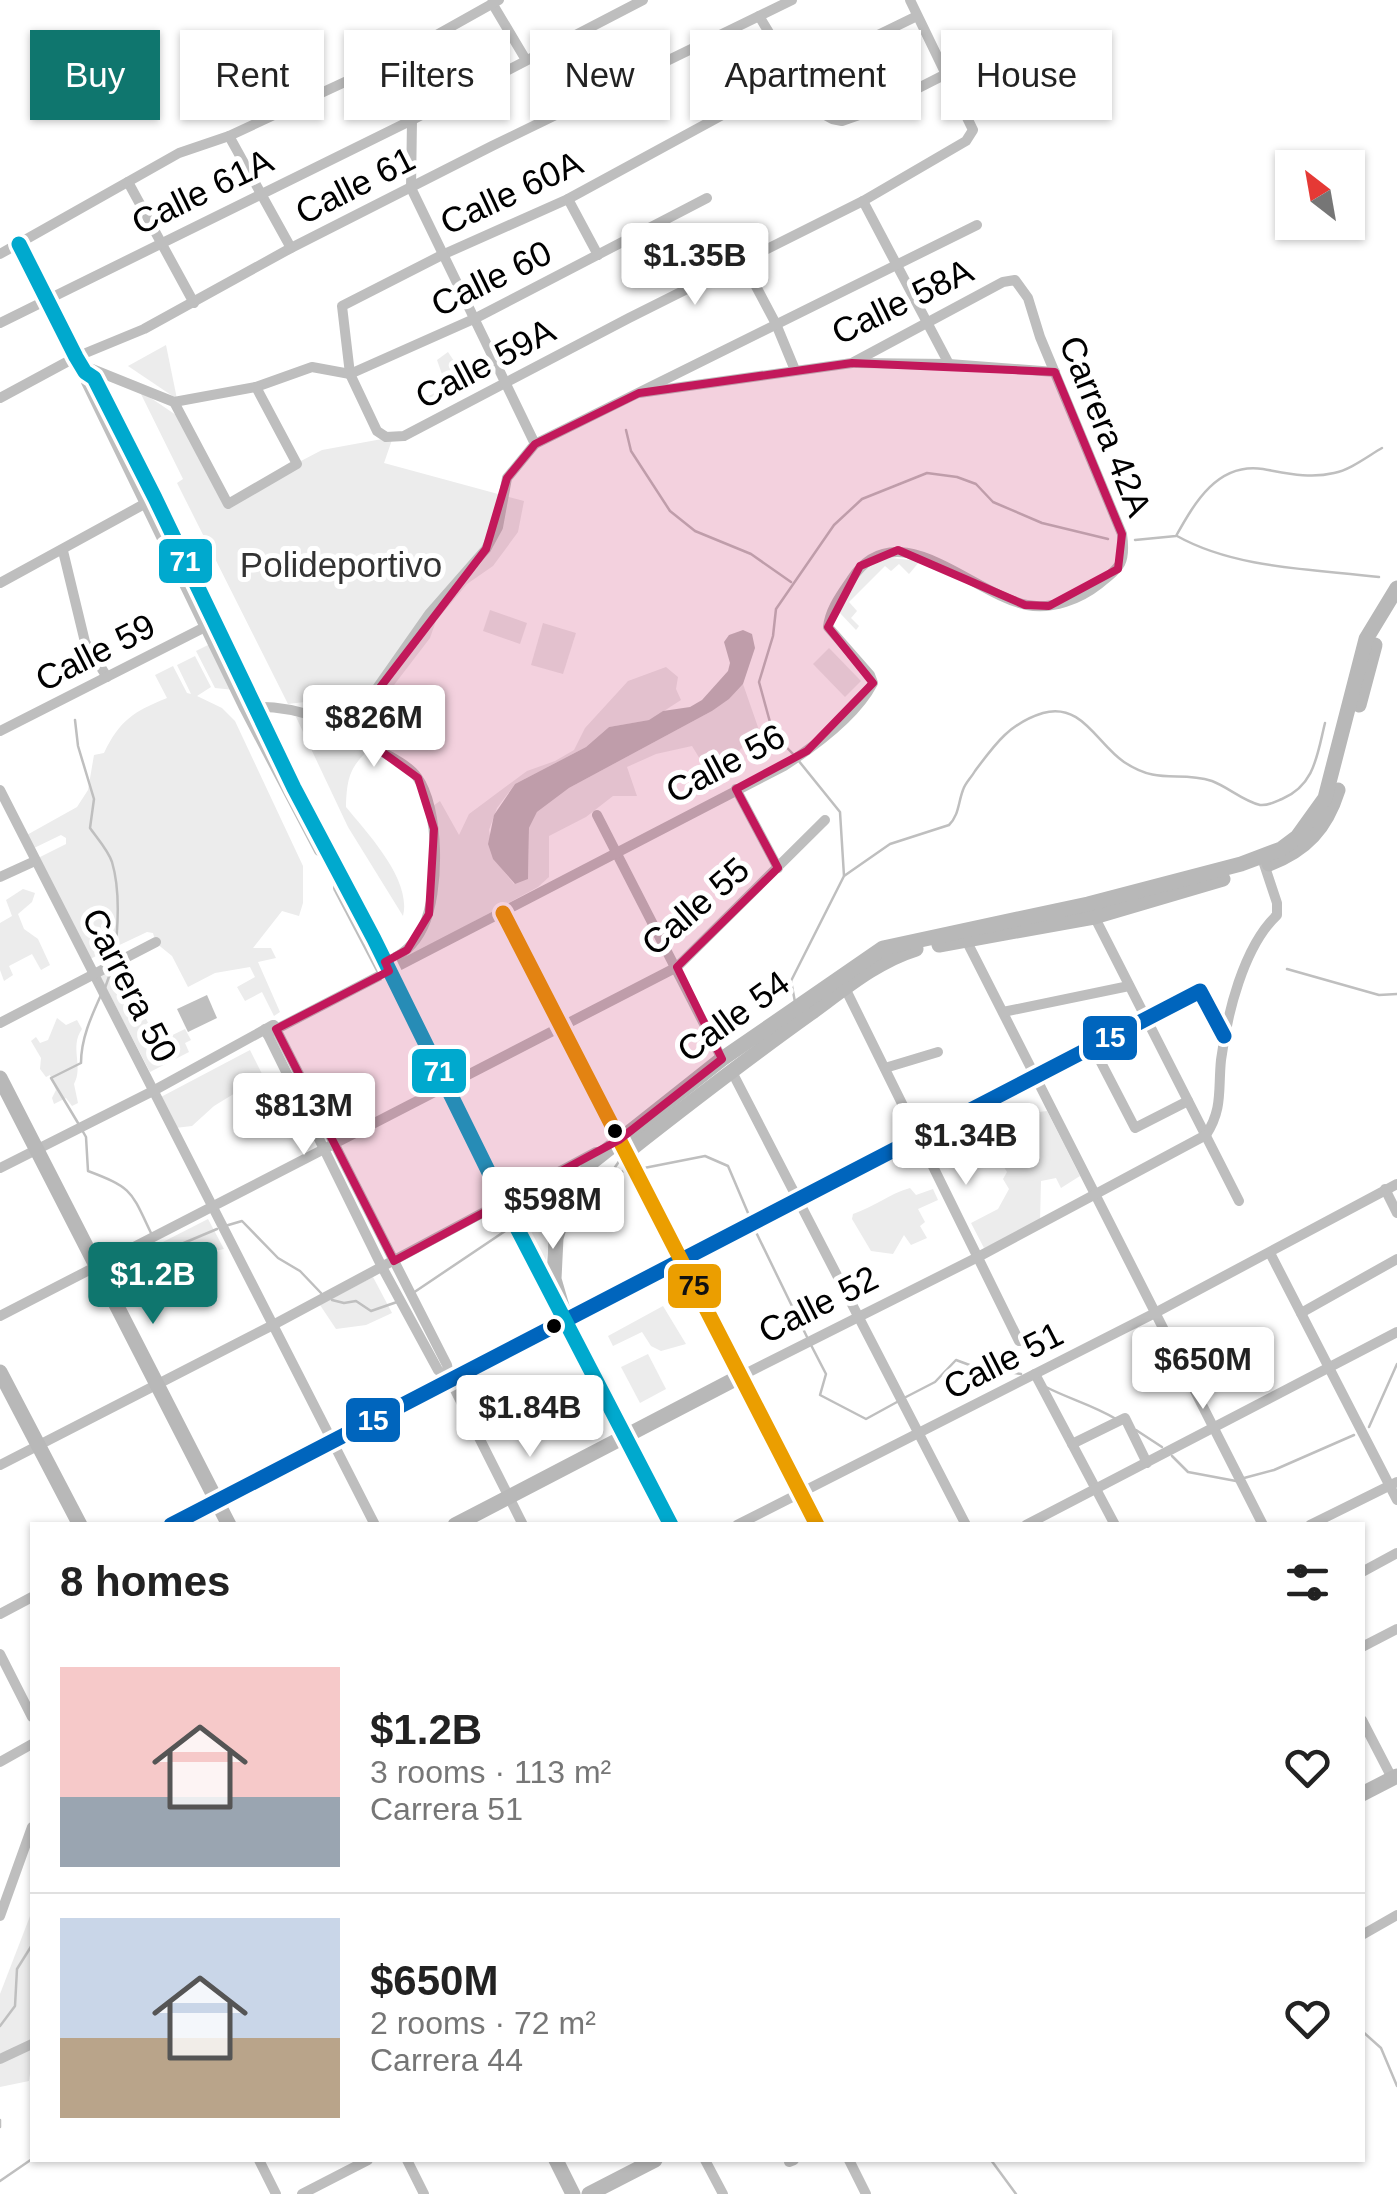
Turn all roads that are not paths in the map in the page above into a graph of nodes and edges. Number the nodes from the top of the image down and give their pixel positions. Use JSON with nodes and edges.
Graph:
{"nodes":[{"id":1,"x":643,"y":0,"type":"edge"},
{"id":2,"x":792,"y":0,"type":"edge"},
{"id":3,"x":910,"y":0,"type":"edge"},
{"id":4,"x":496,"y":2,"type":"edge"},
{"id":5,"x":759,"y":16,"type":"junction"},
{"id":6,"x":917,"y":16,"type":"junction"},
{"id":7,"x":445,"y":30,"type":"edge"},
{"id":8,"x":768,"y":30,"type":"edge"},
{"id":9,"x":888,"y":30,"type":"edge"},
{"id":10,"x":526,"y":60,"type":"junction"},
{"id":11,"x":941,"y":64,"type":"edge"},
{"id":12,"x":510,"y":68,"type":"edge"},
{"id":13,"x":344,"y":82,"type":"edge"},
{"id":14,"x":412,"y":120,"type":"joint"},
{"id":15,"x":713,"y":120,"type":"edge"},
{"id":16,"x":968,"y":120,"type":"edge"},
{"id":17,"x":229,"y":136,"type":"junction"},
{"id":18,"x":128,"y":182,"type":"junction"},
{"id":19,"x":411,"y":188,"type":"junction"},
{"id":20,"x":260,"y":192,"type":"junction"},
{"id":21,"x":707,"y":198,"type":"dead end"},
{"id":22,"x":568,"y":199,"type":"junction"},
{"id":23,"x":864,"y":202,"type":"junction"},
{"id":24,"x":978,"y":225,"type":"dead end"},
{"id":25,"x":162,"y":241,"type":"junction"},
{"id":26,"x":20,"y":244,"type":"junction"},
{"id":27,"x":290,"y":248,"type":"junction"},
{"id":28,"x":0,"y":254,"type":"edge"},
{"id":29,"x":442,"y":254,"type":"junction"},
{"id":30,"x":598,"y":255,"type":"junction"},
{"id":31,"x":743,"y":262,"type":"junction"},
{"id":32,"x":897,"y":265,"type":"junction"},
{"id":33,"x":1010,"y":280,"type":"joint"},
{"id":34,"x":46,"y":299,"type":"junction"},
{"id":35,"x":194,"y":303,"type":"junction"},
{"id":36,"x":476,"y":318,"type":"junction"},
{"id":37,"x":0,"y":322,"type":"edge"},
{"id":38,"x":776,"y":324,"type":"junction"},
{"id":39,"x":928,"y":324,"type":"junction"},
{"id":40,"x":852,"y":363,"type":"junction"},
{"id":41,"x":81,"y":364,"type":"junction"},
{"id":42,"x":949,"y":364,"type":"junction"},
{"id":43,"x":796,"y":370,"type":"junction"},
{"id":44,"x":1055,"y":372,"type":"junction"},
{"id":45,"x":350,"y":374,"type":"junction"},
{"id":46,"x":506,"y":384,"type":"junction"},
{"id":47,"x":256,"y":387,"type":"junction"},
{"id":48,"x":639,"y":393,"type":"junction"},
{"id":49,"x":0,"y":398,"type":"edge"},
{"id":50,"x":174,"y":402,"type":"junction"},
{"id":51,"x":535,"y":444,"type":"junction"},
{"id":52,"x":150,"y":501,"type":"junction"},
{"id":53,"x":63,"y":551,"type":"junction"},
{"id":54,"x":0,"y":584,"type":"edge"},
{"id":55,"x":1397,"y":588,"type":"edge"},
{"id":56,"x":1397,"y":604,"type":"edge"},
{"id":57,"x":1036,"y":606,"type":"joint"},
{"id":58,"x":210,"y":624,"type":"junction"},
{"id":59,"x":1371,"y":640,"type":"junction"},
{"id":60,"x":108,"y":677,"type":"junction"},
{"id":61,"x":249,"y":707,"type":"junction"},
{"id":62,"x":349,"y":728,"type":"junction"},
{"id":63,"x":0,"y":731,"type":"edge"},
{"id":64,"x":0,"y":790,"type":"edge"},
{"id":65,"x":736,"y":790,"type":"junction"},
{"id":66,"x":597,"y":815,"type":"dead end"},
{"id":67,"x":824,"y":820,"type":"dead end"},
{"id":68,"x":615,"y":852,"type":"junction"},
{"id":69,"x":35,"y":861,"type":"junction"},
{"id":70,"x":1263,"y":861,"type":"junction"},
{"id":71,"x":778,"y":868,"type":"junction"},
{"id":72,"x":0,"y":877,"type":"edge"},
{"id":73,"x":1091,"y":910,"type":"junction"},
{"id":74,"x":503,"y":913,"type":"junction"},
{"id":75,"x":966,"y":940,"type":"junction"},
{"id":76,"x":156,"y":942,"type":"dead end"},
{"id":77,"x":386,"y":967,"type":"junction"},
{"id":78,"x":677,"y":967,"type":"junction"},
{"id":79,"x":93,"y":973,"type":"junction"},
{"id":80,"x":1130,"y":986,"type":"junction"},
{"id":81,"x":845,"y":988,"type":"junction"},
{"id":82,"x":1002,"y":1012,"type":"junction"},
{"id":83,"x":1146,"y":1018,"type":"junction"},
{"id":84,"x":0,"y":1023,"type":"edge"},
{"id":85,"x":562,"y":1028,"type":"junction"},
{"id":86,"x":271,"y":1029,"type":"junction"},
{"id":87,"x":1224,"y":1036,"type":"junction"},
{"id":88,"x":1092,"y":1047,"type":"junction"},
{"id":89,"x":938,"y":1052,"type":"dead end"},
{"id":90,"x":726,"y":1065,"type":"junction"},
{"id":91,"x":884,"y":1068,"type":"junction"},
{"id":92,"x":1035,"y":1076,"type":"junction"},
{"id":93,"x":0,"y":1078,"type":"edge"},
{"id":94,"x":446,"y":1087,"type":"junction"},
{"id":95,"x":153,"y":1091,"type":"junction"},
{"id":96,"x":1188,"y":1101,"type":"junction"},
{"id":97,"x":1206,"y":1135,"type":"junction"},
{"id":98,"x":918,"y":1137,"type":"junction"},
{"id":99,"x":623,"y":1146,"type":"junction"},
{"id":100,"x":328,"y":1147,"type":"junction"},
{"id":101,"x":36,"y":1150,"type":"junction"},
{"id":102,"x":0,"y":1168,"type":"edge"},
{"id":103,"x":1397,"y":1184,"type":"edge"},
{"id":104,"x":1384,"y":1189,"type":"junction"},
{"id":105,"x":1095,"y":1194,"type":"junction"},
{"id":106,"x":798,"y":1200,"type":"junction"},
{"id":107,"x":1239,"y":1201,"type":"dead end"},
{"id":108,"x":504,"y":1203,"type":"junction"},
{"id":109,"x":211,"y":1208,"type":"junction"},
{"id":110,"x":1397,"y":1213,"type":"edge"},
{"id":111,"x":1270,"y":1253,"type":"junction"},
{"id":112,"x":978,"y":1257,"type":"junction"},
{"id":113,"x":1397,"y":1259,"type":"edge"},
{"id":114,"x":682,"y":1260,"type":"junction"},
{"id":115,"x":394,"y":1261,"type":"junction"},
{"id":116,"x":98,"y":1266,"type":"junction"},
{"id":117,"x":382,"y":1268,"type":"junction"},
{"id":118,"x":1156,"y":1312,"type":"junction"},
{"id":119,"x":1300,"y":1314,"type":"junction"},
{"id":120,"x":0,"y":1316,"type":"edge"},
{"id":121,"x":859,"y":1318,"type":"junction"},
{"id":122,"x":566,"y":1320,"type":"junction"},
{"id":123,"x":273,"y":1325,"type":"junction"},
{"id":124,"x":1397,"y":1332,"type":"edge"},
{"id":125,"x":1019,"y":1341,"type":"dead end"},
{"id":126,"x":1328,"y":1367,"type":"junction"},
{"id":127,"x":0,"y":1372,"type":"edge"},
{"id":128,"x":1036,"y":1374,"type":"junction"},
{"id":129,"x":741,"y":1376,"type":"junction"},
{"id":130,"x":450,"y":1380,"type":"junction"},
{"id":131,"x":157,"y":1386,"type":"junction"},
{"id":132,"x":1214,"y":1429,"type":"junction"},
{"id":133,"x":919,"y":1434,"type":"junction"},
{"id":134,"x":627,"y":1436,"type":"junction"},
{"id":135,"x":332,"y":1442,"type":"junction"},
{"id":136,"x":1072,"y":1444,"type":"junction"},
{"id":137,"x":40,"y":1445,"type":"junction"},
{"id":138,"x":1147,"y":1463,"type":"junction"},
{"id":139,"x":0,"y":1465,"type":"edge"},
{"id":140,"x":1393,"y":1484,"type":"edge"},
{"id":141,"x":1096,"y":1489,"type":"junction"},
{"id":142,"x":801,"y":1492,"type":"junction"},
{"id":143,"x":508,"y":1497,"type":"junction"},
{"id":144,"x":1397,"y":1500,"type":"edge"},
{"id":145,"x":216,"y":1502,"type":"junction"},
{"id":146,"x":78,"y":1522,"type":"edge"},
{"id":147,"x":177,"y":1522,"type":"edge"},
{"id":148,"x":226,"y":1522,"type":"edge"},
{"id":149,"x":373,"y":1522,"type":"edge"},
{"id":150,"x":461,"y":1522,"type":"edge"},
{"id":151,"x":521,"y":1522,"type":"edge"},
{"id":152,"x":669,"y":1522,"type":"edge"},
{"id":153,"x":743,"y":1522,"type":"edge"},
{"id":154,"x":816,"y":1522,"type":"edge"},
{"id":155,"x":964,"y":1522,"type":"edge"},
{"id":156,"x":1032,"y":1522,"type":"edge"},
{"id":157,"x":1112,"y":1522,"type":"edge"},
{"id":158,"x":1262,"y":1522,"type":"edge"},
{"id":159,"x":1316,"y":1522,"type":"edge"},
{"id":160,"x":1397,"y":1553,"type":"edge"},
{"id":161,"x":1365,"y":1570,"type":"edge"},
{"id":162,"x":30,"y":1598,"type":"edge"},
{"id":163,"x":0,"y":1614,"type":"edge"},
{"id":164,"x":1397,"y":1629,"type":"edge"},
{"id":165,"x":1365,"y":1645,"type":"edge"},
{"id":166,"x":0,"y":1654,"type":"edge"},
{"id":167,"x":30,"y":1712,"type":"edge"},
{"id":168,"x":1365,"y":1725,"type":"edge"},
{"id":169,"x":30,"y":1745,"type":"edge"},
{"id":170,"x":0,"y":1762,"type":"edge"},
{"id":171,"x":1395,"y":1777,"type":"edge"},
{"id":172,"x":1365,"y":1792,"type":"edge"},
{"id":173,"x":30,"y":1833,"type":"edge"},
{"id":174,"x":1397,"y":1915,"type":"edge"},
{"id":175,"x":0,"y":1916,"type":"edge"},
{"id":176,"x":1365,"y":1933,"type":"edge"},
{"id":177,"x":30,"y":2045,"type":"edge"},
{"id":178,"x":0,"y":2059,"type":"edge"},
{"id":179,"x":261,"y":2162,"type":"edge"},
{"id":180,"x":364,"y":2162,"type":"edge"},
{"id":181,"x":408,"y":2162,"type":"edge"},
{"id":182,"x":557,"y":2162,"type":"edge"},
{"id":183,"x":651,"y":2162,"type":"edge"},
{"id":184,"x":706,"y":2162,"type":"edge"},
{"id":185,"x":850,"y":2162,"type":"edge"},
{"id":186,"x":276,"y":2194,"type":"edge"},
{"id":187,"x":302,"y":2194,"type":"edge"},
{"id":188,"x":424,"y":2194,"type":"edge"},
{"id":189,"x":573,"y":2194,"type":"edge"},
{"id":190,"x":589,"y":2194,"type":"edge"},
{"id":191,"x":723,"y":2194,"type":"edge"},
{"id":192,"x":866,"y":2194,"type":"edge"}],
"edges":[{"from":1,"to":10,"type":"street","name":"Calle 61A"},
{"from":2,"to":5,"type":"street","name":"Calle 61"},
{"from":3,"to":6,"type":"street"},
{"from":4,"to":7,"type":"street"},
{"from":4,"to":10,"type":"street"},
{"from":5,"to":8,"type":"street"},
{"from":5,"to":19,"type":"street","name":"Calle 61"},
{"from":6,"to":9,"type":"street","name":"Calle 60A"},
{"from":6,"to":11,"type":"street"},
{"from":10,"to":12,"type":"street","name":"Calle 61A"},
{"from":13,"to":17,"type":"street"},
{"from":14,"to":19,"type":"street"},
{"from":14,"to":20,"type":"street","name":"Calle 61A"},
{"from":15,"to":22,"type":"street","name":"Calle 60A"},
{"from":16,"to":23,"type":"street","name":"Calle 59A"},
{"from":17,"to":18,"type":"street"},
{"from":17,"to":20,"type":"street"},
{"from":18,"to":25,"type":"street"},
{"from":18,"to":26,"type":"street"},
{"from":19,"to":27,"type":"street","name":"Calle 61"},
{"from":19,"to":29,"type":"street"},
{"from":20,"to":25,"type":"street","name":"Calle 61A"},
{"from":20,"to":27,"type":"street"},
{"from":21,"to":30,"type":"street","name":"Calle 60"},
{"from":22,"to":29,"type":"street","name":"Calle 60A"},
{"from":22,"to":30,"type":"street"},
{"from":23,"to":31,"type":"street","name":"Calle 59A"},
{"from":23,"to":32,"type":"street"},
{"from":24,"to":32,"type":"street"},
{"from":25,"to":34,"type":"street","name":"Calle 61A"},
{"from":25,"to":35,"type":"street"},
{"from":26,"to":28,"type":"street"},
{"from":26,"to":34,"type":"street"},
{"from":27,"to":35,"type":"street","name":"Calle 61"},
{"from":29,"to":36,"type":"street"},
{"from":29,"to":45,"type":"street","name":"Calle 60A"},
{"from":30,"to":36,"type":"street","name":"Calle 60"},
{"from":31,"to":38,"type":"street"},
{"from":31,"to":46,"type":"street","name":"Calle 59A"},
{"from":32,"to":38,"type":"street"},
{"from":32,"to":39,"type":"street"},
{"from":33,"to":39,"type":"street","name":"Calle 58A"},
{"from":33,"to":44,"type":"street","name":"Carrera 42A"},
{"from":34,"to":37,"type":"street","name":"Calle 61A"},
{"from":34,"to":41,"type":"street"},
{"from":35,"to":41,"type":"street","name":"Calle 61"},
{"from":36,"to":45,"type":"street","name":"Calle 60"},
{"from":36,"to":46,"type":"street"},
{"from":38,"to":43,"type":"street"},
{"from":38,"to":48,"type":"street"},
{"from":39,"to":40,"type":"street","name":"Calle 58A"},
{"from":39,"to":42,"type":"street"},
{"from":40,"to":42,"type":"street"},
{"from":40,"to":43,"type":"street","name":"Calle 58A"},
{"from":41,"to":49,"type":"street","name":"Calle 61"},
{"from":41,"to":50,"type":"street"},
{"from":41,"to":52,"type":"street"},
{"from":42,"to":44,"type":"street"},
{"from":43,"to":48,"type":"street","name":"Calle 58A"},
{"from":44,"to":57,"type":"street","name":"Carrera 42A"},
{"from":45,"to":46,"type":"street","name":"Calle 59A"},
{"from":45,"to":47,"type":"street"},
{"from":46,"to":51,"type":"street"},
{"from":47,"to":50,"type":"street"},
{"from":47,"to":50,"type":"street"},
{"from":48,"to":51,"type":"street"},
{"from":51,"to":62,"type":"street"},
{"from":52,"to":53,"type":"street"},
{"from":52,"to":58,"type":"street"},
{"from":53,"to":54,"type":"street"},
{"from":53,"to":60,"type":"street"},
{"from":55,"to":59,"type":"main road","name":"Calle 54"},
{"from":56,"to":59,"type":"main road","name":"Calle 54"},
{"from":57,"to":65,"type":"street","name":"Calle 56"},
{"from":58,"to":60,"type":"street","name":"Calle 59"},
{"from":58,"to":61,"type":"street"},
{"from":59,"to":70,"type":"main road","name":"Calle 54"},
{"from":60,"to":63,"type":"street","name":"Calle 59"},
{"from":61,"to":62,"type":"street"},
{"from":61,"to":77,"type":"street"},
{"from":62,"to":77,"type":"street"},
{"from":64,"to":69,"type":"street","name":"Carrera 50"},
{"from":65,"to":68,"type":"street","name":"Calle 56"},
{"from":65,"to":71,"type":"street"},
{"from":66,"to":68,"type":"street"},
{"from":67,"to":71,"type":"street","name":"Calle 55"},
{"from":68,"to":74,"type":"street","name":"Calle 56"},
{"from":68,"to":78,"type":"street"},
{"from":69,"to":72,"type":"street"},
{"from":69,"to":79,"type":"street","name":"Carrera 50"},
{"from":70,"to":73,"type":"main road","name":"Calle 54"},
{"from":70,"to":87,"type":"street"},
{"from":71,"to":78,"type":"street","name":"Calle 55"},
{"from":73,"to":75,"type":"main road","name":"Calle 54"},
{"from":73,"to":80,"type":"street"},
{"from":73,"to":90,"type":"main road","name":"Calle 54"},
{"from":74,"to":77,"type":"street","name":"Calle 56"},
{"from":74,"to":85,"type":"street"},
{"from":75,"to":81,"type":"main road","name":"Calle 54"},
{"from":75,"to":82,"type":"street"},
{"from":76,"to":79,"type":"street"},
{"from":77,"to":86,"type":"street","name":"Calle 56"},
{"from":77,"to":94,"type":"street"},
{"from":78,"to":85,"type":"street","name":"Calle 55"},
{"from":78,"to":90,"type":"street"},
{"from":79,"to":84,"type":"street"},
{"from":79,"to":95,"type":"street","name":"Carrera 50"},
{"from":80,"to":82,"type":"street"},
{"from":80,"to":83,"type":"street"},
{"from":81,"to":90,"type":"main road","name":"Calle 54"},
{"from":81,"to":91,"type":"street"},
{"from":82,"to":92,"type":"street"},
{"from":83,"to":87,"type":"street"},
{"from":83,"to":88,"type":"street"},
{"from":83,"to":96,"type":"street"},
{"from":85,"to":94,"type":"street","name":"Calle 55"},
{"from":85,"to":99,"type":"street"},
{"from":86,"to":95,"type":"street","name":"Calle 56"},
{"from":86,"to":100,"type":"street"},
{"from":87,"to":97,"type":"street"},
{"from":88,"to":92,"type":"street"},
{"from":88,"to":96,"type":"street"},
{"from":89,"to":91,"type":"street"},
{"from":90,"to":99,"type":"main road","name":"Calle 54"},
{"from":90,"to":106,"type":"street"},
{"from":91,"to":98,"type":"street"},
{"from":92,"to":98,"type":"street"},
{"from":92,"to":105,"type":"street"},
{"from":93,"to":101,"type":"main road"},
{"from":94,"to":100,"type":"street","name":"Calle 55"},
{"from":94,"to":108,"type":"street"},
{"from":95,"to":101,"type":"street","name":"Calle 56"},
{"from":95,"to":109,"type":"street","name":"Carrera 50"},
{"from":96,"to":97,"type":"street"},
{"from":97,"to":105,"type":"street","name":"Calle 52"},
{"from":97,"to":107,"type":"street"},
{"from":98,"to":106,"type":"street"},
{"from":98,"to":112,"type":"street"},
{"from":99,"to":108,"type":"street","name":"Calle 54"},
{"from":99,"to":114,"type":"main road"},
{"from":99,"to":122,"type":"main road"},
{"from":100,"to":109,"type":"street","name":"Calle 55"},
{"from":100,"to":115,"type":"street"},
{"from":100,"to":117,"type":"street"},
{"from":101,"to":102,"type":"street","name":"Calle 56"},
{"from":101,"to":116,"type":"main road"},
{"from":103,"to":104,"type":"street","name":"Calle 51"},
{"from":104,"to":110,"type":"street"},
{"from":104,"to":111,"type":"street","name":"Calle 51"},
{"from":105,"to":112,"type":"street","name":"Calle 52"},
{"from":105,"to":118,"type":"street"},
{"from":106,"to":114,"type":"street"},
{"from":106,"to":121,"type":"street"},
{"from":108,"to":115,"type":"street","name":"Calle 54"},
{"from":108,"to":122,"type":"street"},
{"from":109,"to":116,"type":"street","name":"Calle 55"},
{"from":109,"to":123,"type":"street","name":"Carrera 50"},
{"from":111,"to":118,"type":"street","name":"Calle 51"},
{"from":111,"to":119,"type":"street"},
{"from":112,"to":121,"type":"street","name":"Calle 52"},
{"from":112,"to":125,"type":"street"},
{"from":113,"to":119,"type":"street"},
{"from":114,"to":122,"type":"street"},
{"from":114,"to":129,"type":"main road"},
{"from":115,"to":117,"type":"street","name":"Calle 54"},
{"from":115,"to":130,"type":"street"},
{"from":116,"to":120,"type":"street","name":"Calle 55"},
{"from":116,"to":131,"type":"main road"},
{"from":117,"to":123,"type":"street","name":"Calle 54"},
{"from":117,"to":130,"type":"street"},
{"from":118,"to":128,"type":"street","name":"Calle 51"},
{"from":118,"to":132,"type":"street"},
{"from":119,"to":126,"type":"street"},
{"from":121,"to":129,"type":"street","name":"Calle 52"},
{"from":121,"to":133,"type":"street"},
{"from":122,"to":130,"type":"street"},
{"from":122,"to":134,"type":"main road"},
{"from":123,"to":131,"type":"street","name":"Calle 54"},
{"from":123,"to":135,"type":"street","name":"Carrera 50"},
{"from":124,"to":126,"type":"street"},
{"from":126,"to":132,"type":"street"},
{"from":126,"to":140,"type":"street"},
{"from":127,"to":137,"type":"main road"},
{"from":128,"to":133,"type":"street","name":"Calle 51"},
{"from":128,"to":136,"type":"street"},
{"from":129,"to":134,"type":"main road","name":"Calle 52"},
{"from":129,"to":142,"type":"main road"},
{"from":130,"to":135,"type":"street"},
{"from":130,"to":143,"type":"street"},
{"from":131,"to":137,"type":"street","name":"Calle 54"},
{"from":131,"to":145,"type":"main road"},
{"from":132,"to":138,"type":"street"},
{"from":132,"to":158,"type":"street"},
{"from":133,"to":142,"type":"street","name":"Calle 51"},
{"from":133,"to":155,"type":"street"},
{"from":134,"to":143,"type":"main road","name":"Calle 52"},
{"from":134,"to":152,"type":"main road"},
{"from":135,"to":145,"type":"street"},
{"from":135,"to":149,"type":"street","name":"Carrera 50"},
{"from":136,"to":138,"type":"street"},
{"from":136,"to":141,"type":"street"},
{"from":137,"to":139,"type":"street","name":"Calle 54"},
{"from":137,"to":146,"type":"main road"},
{"from":138,"to":141,"type":"street"},
{"from":140,"to":144,"type":"street"},
{"from":140,"to":159,"type":"street"},
{"from":141,"to":156,"type":"street"},
{"from":141,"to":157,"type":"street"},
{"from":142,"to":153,"type":"street","name":"Calle 51"},
{"from":142,"to":154,"type":"main road"},
{"from":143,"to":150,"type":"main road","name":"Calle 52"},
{"from":143,"to":151,"type":"street"},
{"from":145,"to":147,"type":"street"},
{"from":145,"to":148,"type":"main road"},
{"from":160,"to":161,"type":"street"},
{"from":162,"to":163,"type":"street"},
{"from":164,"to":165,"type":"street"},
{"from":166,"to":167,"type":"street"},
{"from":168,"to":171,"type":"street"},
{"from":169,"to":170,"type":"street"},
{"from":171,"to":172,"type":"main road"},
{"from":173,"to":175,"type":"street"},
{"from":174,"to":176,"type":"street"},
{"from":177,"to":178,"type":"street"},
{"from":179,"to":186,"type":"street"},
{"from":180,"to":187,"type":"street"},
{"from":181,"to":188,"type":"street"},
{"from":182,"to":189,"type":"main road"},
{"from":183,"to":190,"type":"main road"},
{"from":184,"to":191,"type":"street"},
{"from":185,"to":192,"type":"street"}]}
